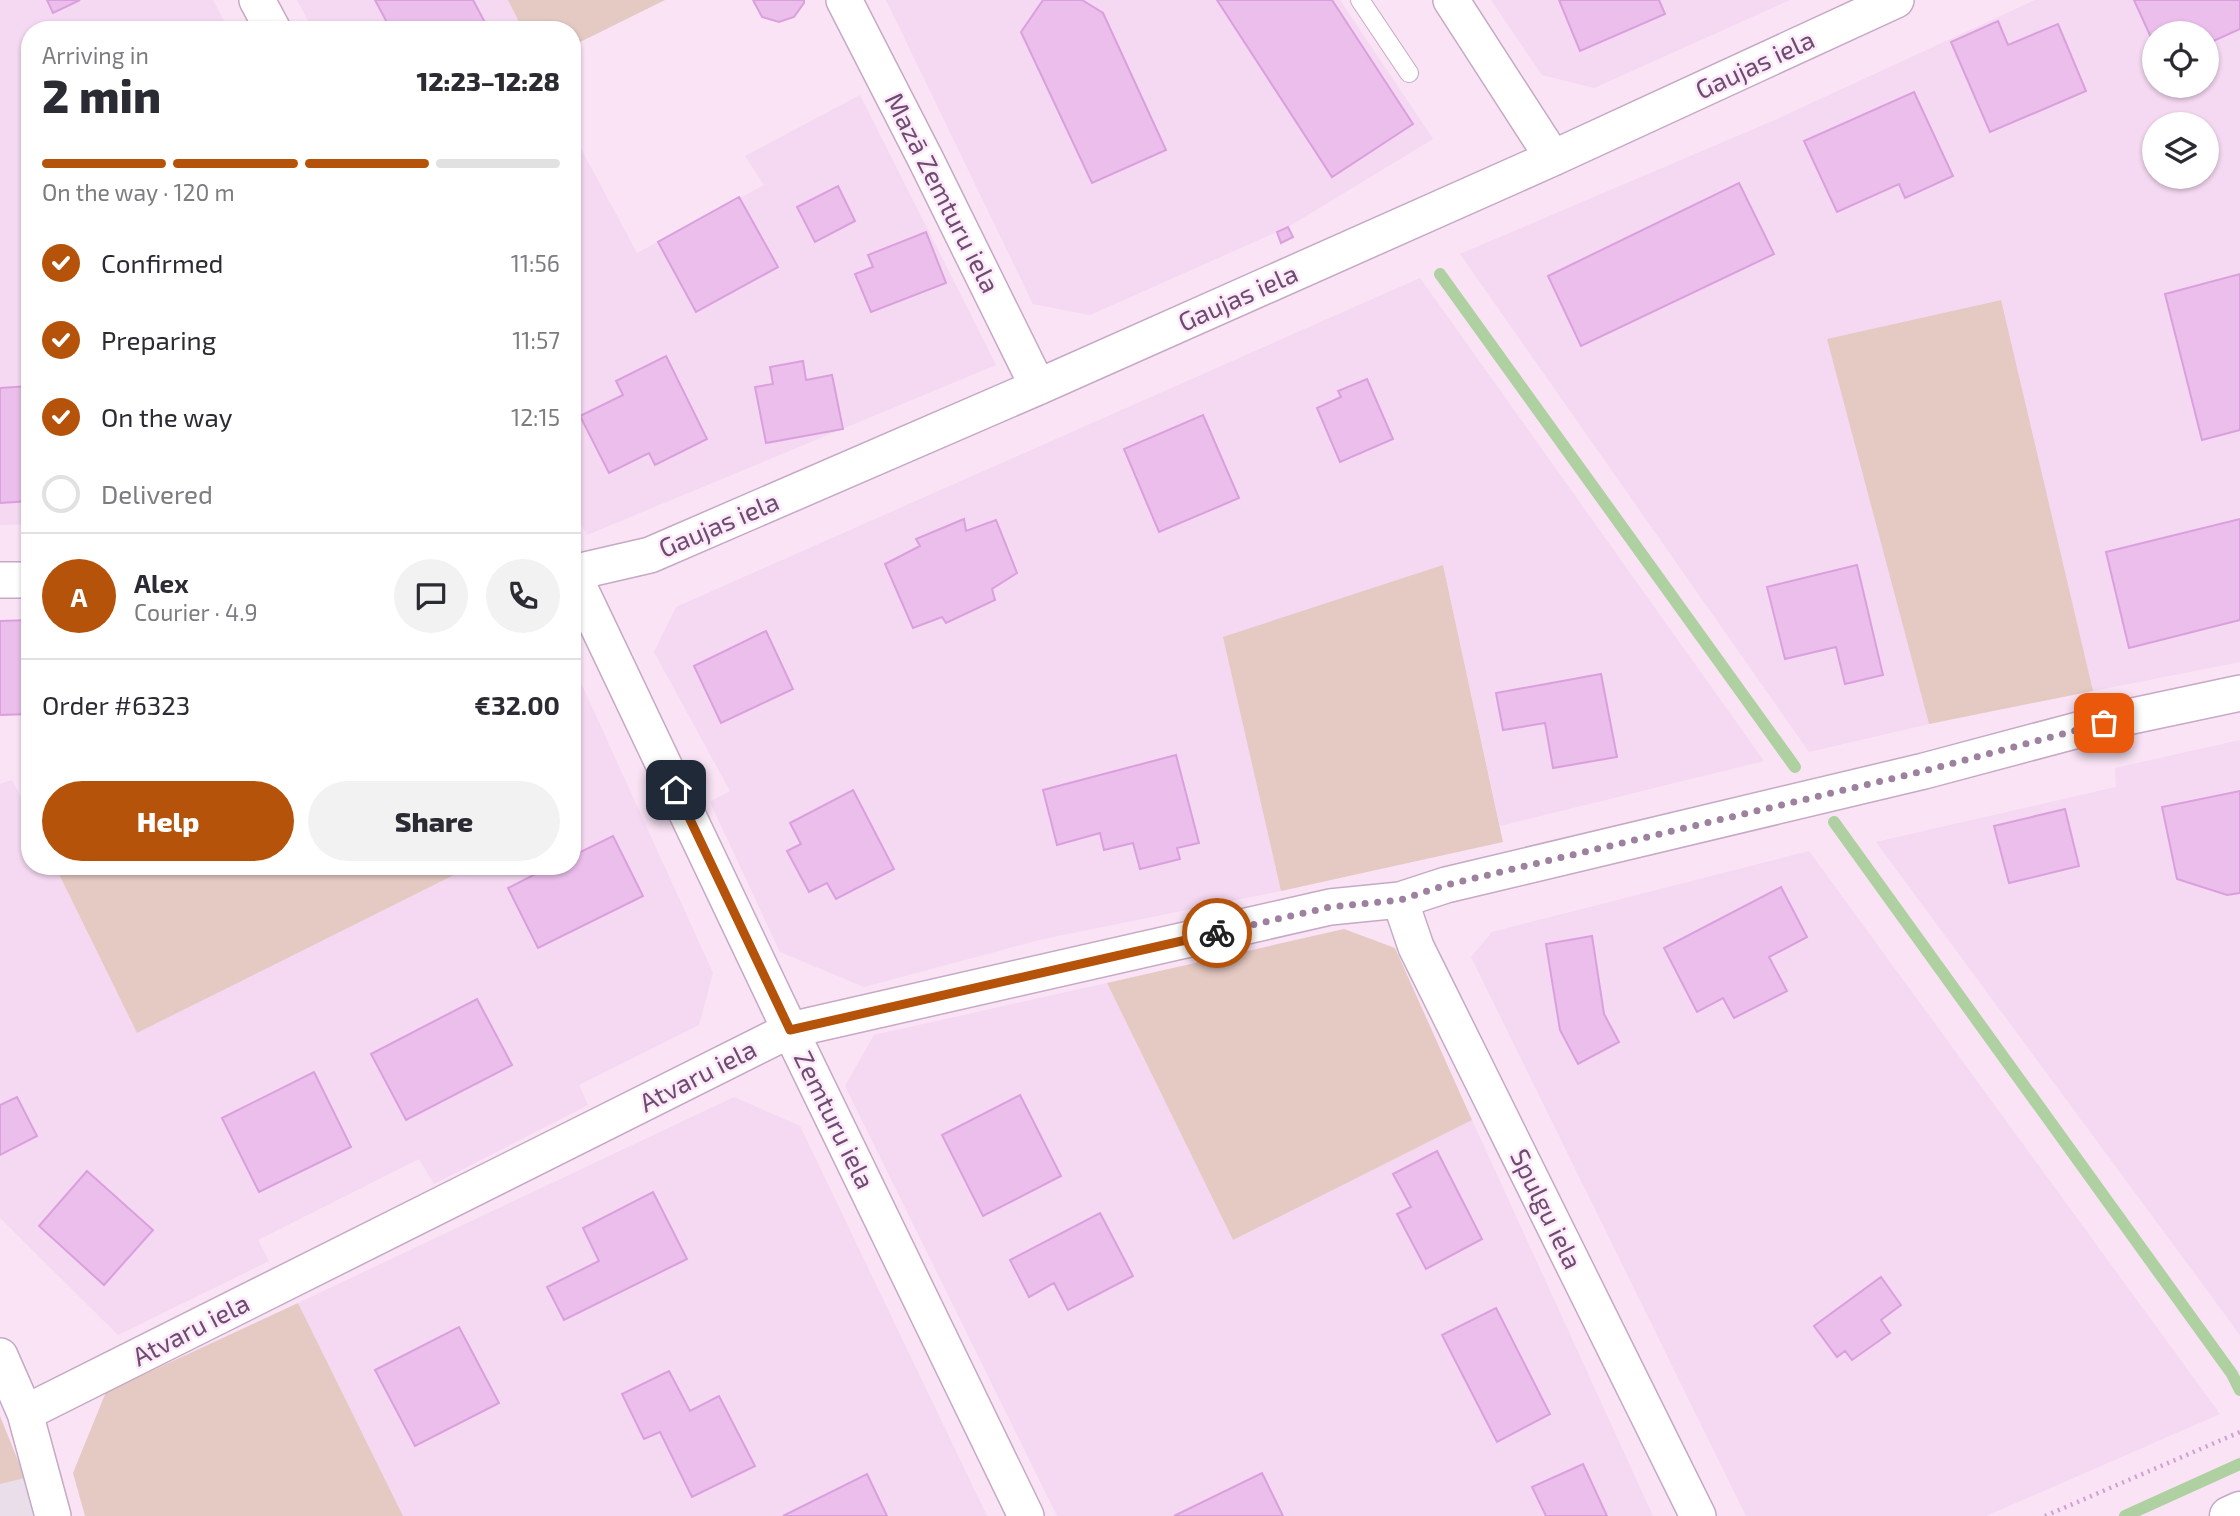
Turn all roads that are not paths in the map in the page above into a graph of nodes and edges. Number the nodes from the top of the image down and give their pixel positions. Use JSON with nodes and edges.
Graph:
{"nodes":[{"id":1,"x":257,"y":0,"type":"edge"},
{"id":2,"x":844,"y":0,"type":"edge"},
{"id":3,"x":1360,"y":0,"type":"edge"},
{"id":4,"x":1451,"y":0,"type":"edge"},
{"id":5,"x":1896,"y":0,"type":"edge"},
{"id":6,"x":268,"y":21,"type":"edge"},
{"id":7,"x":1409,"y":73,"type":"dead end"},
{"id":8,"x":1553,"y":158,"type":"junction"},
{"id":9,"x":1038,"y":387,"type":"junction"},
{"id":10,"x":581,"y":571,"type":"edge"},
{"id":11,"x":0,"y":580,"type":"edge"},
{"id":12,"x":21,"y":580,"type":"edge"},
{"id":13,"x":581,"y":590,"type":"edge"},
{"id":14,"x":2240,"y":693,"type":"edge"},
{"id":15,"x":1400,"y":900,"type":"junction"},
{"id":16,"x":790,"y":1030,"type":"junction"},
{"id":17,"x":0,"y":1356,"type":"edge"},
{"id":18,"x":25,"y":1413,"type":"junction"},
{"id":19,"x":2240,"y":1511,"type":"edge"},
{"id":20,"x":53,"y":1516,"type":"edge"},
{"id":21,"x":1026,"y":1516,"type":"edge"},
{"id":22,"x":1698,"y":1516,"type":"edge"},
{"id":23,"x":2229,"y":1516,"type":"edge"}],
"edges":[{"from":1,"to":6,"type":"street"},
{"from":2,"to":9,"type":"street","name":"Mazā Zemturu iela"},
{"from":3,"to":7,"type":"lane"},
{"from":4,"to":8,"type":"street"},
{"from":5,"to":8,"type":"street","name":"Gaujas iela"},
{"from":8,"to":9,"type":"street","name":"Gaujas iela"},
{"from":9,"to":10,"type":"street","name":"Gaujas iela"},
{"from":11,"to":12,"type":"street"},
{"from":13,"to":16,"type":"street","name":"Zemturu iela"},
{"from":14,"to":15,"type":"street","name":"Atvaru iela"},
{"from":15,"to":16,"type":"street","name":"Atvaru iela"},
{"from":15,"to":22,"type":"street","name":"Spulgu iela"},
{"from":16,"to":18,"type":"street","name":"Atvaru iela"},
{"from":16,"to":21,"type":"street","name":"Zemturu iela"},
{"from":17,"to":18,"type":"street"},
{"from":18,"to":20,"type":"street"},
{"from":19,"to":23,"type":"street"}]}
